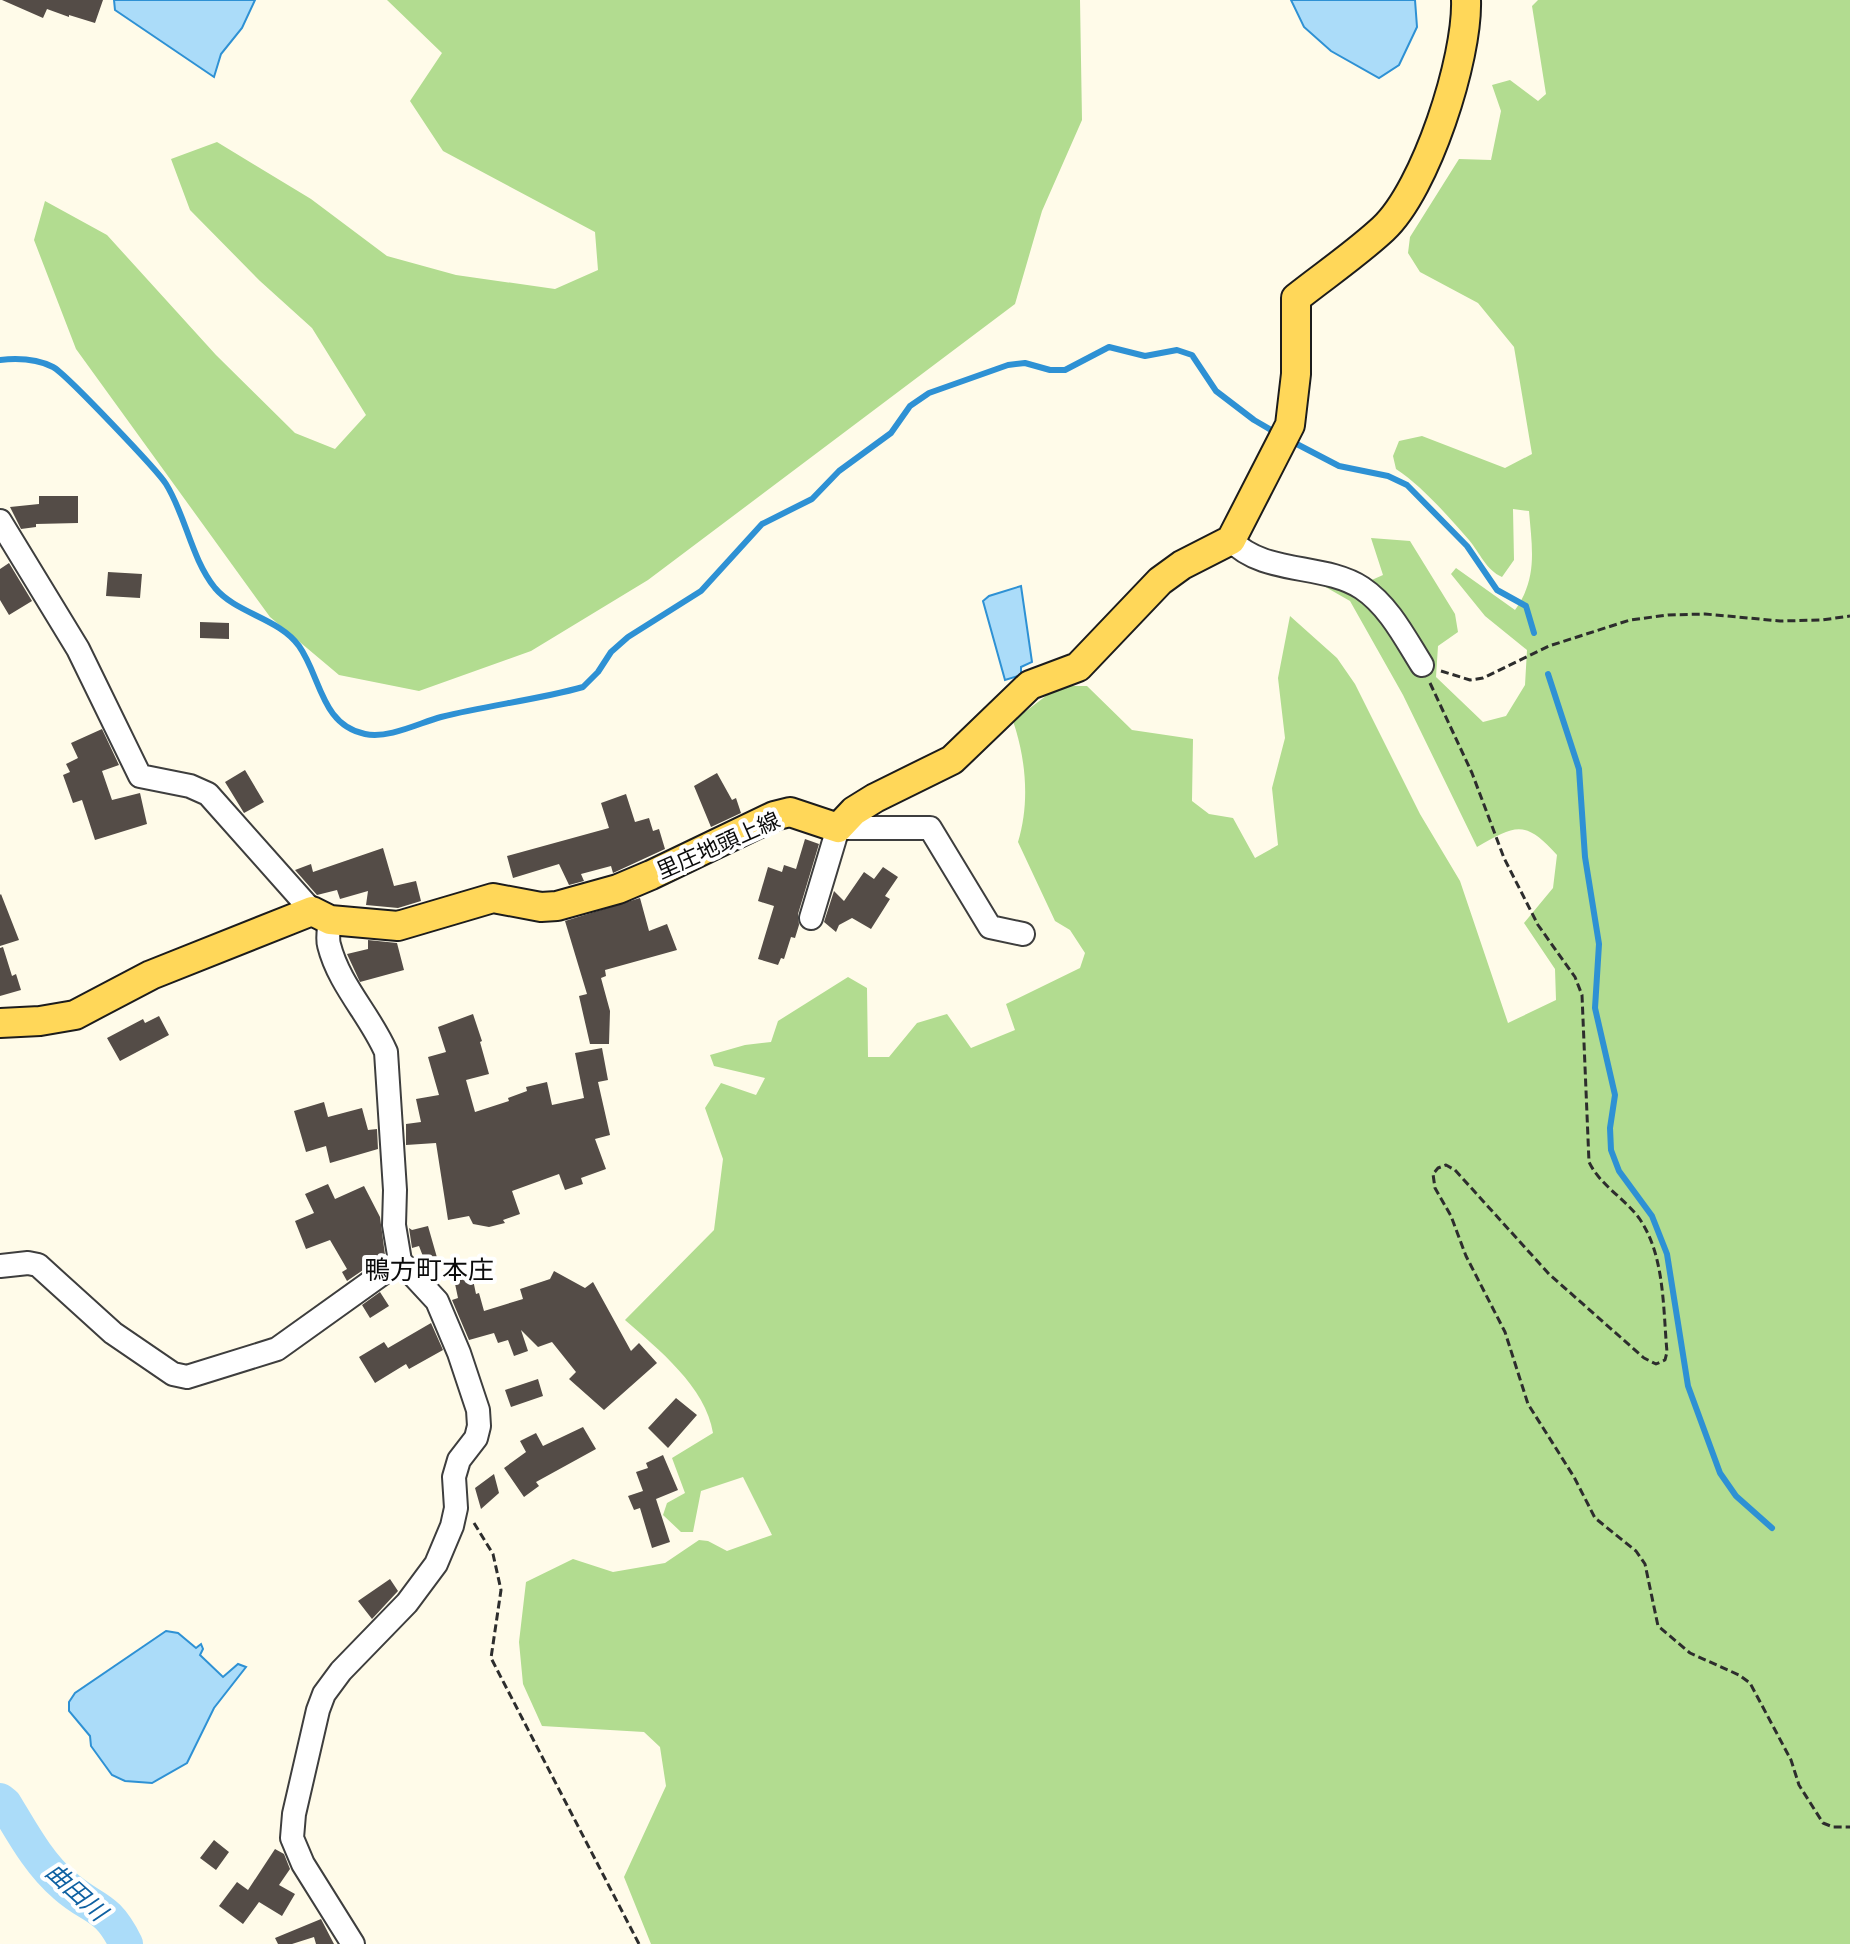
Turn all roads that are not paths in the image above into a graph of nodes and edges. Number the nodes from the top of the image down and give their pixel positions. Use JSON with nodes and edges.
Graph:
{"nodes":[{"id":1,"x":1466,"y":0,"type":"edge"},
{"id":2,"x":0,"y":521,"type":"edge"},
{"id":3,"x":1231,"y":540,"type":"junction"},
{"id":4,"x":1422,"y":665,"type":"road end"},
{"id":5,"x":838,"y":828,"type":"junction"},
{"id":6,"x":321,"y":916,"type":"junction"},
{"id":7,"x":811,"y":918,"type":"dead end"},
{"id":8,"x":1023,"y":934,"type":"dead end"},
{"id":9,"x":0,"y":1023,"type":"edge"},
{"id":10,"x":400,"y":1261,"type":"junction"},
{"id":11,"x":0,"y":1266,"type":"edge"},
{"id":12,"x":353,"y":1944,"type":"edge"}],
"edges":[{"from":1,"to":3,"type":"main road"},
{"from":2,"to":6,"type":"street"},
{"from":3,"to":4,"type":"street"},
{"from":3,"to":5,"type":"main road"},
{"from":5,"to":6,"type":"main road","name":"里庄地頭上線"},
{"from":5,"to":7,"type":"street"},
{"from":5,"to":8,"type":"street"},
{"from":6,"to":9,"type":"main road","name":"里庄地頭上線"},
{"from":6,"to":10,"type":"street"},
{"from":10,"to":11,"type":"street"},
{"from":10,"to":12,"type":"street"}]}
